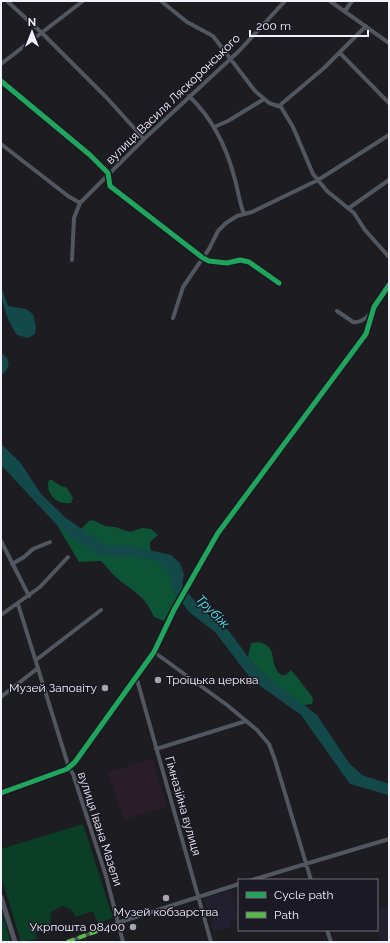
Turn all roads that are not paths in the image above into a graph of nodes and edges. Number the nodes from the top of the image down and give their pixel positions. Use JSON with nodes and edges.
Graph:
{"nodes":[{"id":1,"x":7,"y":1,"type":"edge"},
{"id":2,"x":83,"y":1,"type":"edge"},
{"id":3,"x":161,"y":1,"type":"edge"},
{"id":4,"x":285,"y":1,"type":"edge"},
{"id":5,"x":330,"y":1,"type":"edge"},
{"id":6,"x":352,"y":1,"type":"edge"},
{"id":7,"x":346,"y":11,"type":"junction"},
{"id":8,"x":366,"y":26,"type":"junction"},
{"id":9,"x":42,"y":33,"type":"junction"},
{"id":10,"x":389,"y":43,"type":"edge"},
{"id":11,"x":340,"y":53,"type":"junction"},
{"id":12,"x":230,"y":57,"type":"junction"},
{"id":13,"x":1,"y":64,"type":"edge"},
{"id":14,"x":1,"y":81,"type":"edge"},
{"id":15,"x":189,"y":96,"type":"junction"},
{"id":16,"x":264,"y":99,"type":"junction"},
{"id":17,"x":389,"y":103,"type":"edge"},
{"id":18,"x":279,"y":106,"type":"junction"},
{"id":19,"x":214,"y":127,"type":"junction"},
{"id":20,"x":389,"y":135,"type":"edge"},
{"id":21,"x":144,"y":139,"type":"junction"},
{"id":22,"x":1,"y":144,"type":"edge"},
{"id":23,"x":108,"y":173,"type":"junction"},
{"id":24,"x":318,"y":180,"type":"junction"},
{"id":25,"x":389,"y":180,"type":"edge"},
{"id":26,"x":80,"y":203,"type":"junction"},
{"id":27,"x":349,"y":208,"type":"junction"},
{"id":28,"x":244,"y":214,"type":"junction"},
{"id":29,"x":389,"y":257,"type":"edge"},
{"id":30,"x":203,"y":258,"type":"junction"},
{"id":31,"x":72,"y":260,"type":"dead end"},
{"id":32,"x":279,"y":283,"type":"dead end"},
{"id":33,"x":389,"y":285,"type":"edge"},
{"id":34,"x":337,"y":311,"type":"dead end"},
{"id":35,"x":173,"y":318,"type":"dead end"},
{"id":36,"x":1,"y":541,"type":"edge"},
{"id":37,"x":50,"y":542,"type":"dead end"},
{"id":38,"x":68,"y":557,"type":"dead end"},
{"id":39,"x":12,"y":564,"type":"junction"},
{"id":40,"x":29,"y":596,"type":"junction"},
{"id":41,"x":18,"y":604,"type":"junction"},
{"id":42,"x":101,"y":610,"type":"dead end"},
{"id":43,"x":174,"y":610,"type":"dead end"},
{"id":44,"x":1,"y":615,"type":"edge"},
{"id":45,"x":154,"y":652,"type":"junction"},
{"id":46,"x":36,"y":660,"type":"junction"},
{"id":47,"x":38,"y":668,"type":"junction"},
{"id":48,"x":136,"y":676,"type":"junction"},
{"id":49,"x":1,"y":697,"type":"edge"},
{"id":50,"x":246,"y":722,"type":"junction"},
{"id":51,"x":156,"y":749,"type":"junction"},
{"id":52,"x":69,"y":768,"type":"junction"},
{"id":53,"x":1,"y":793,"type":"edge"},
{"id":54,"x":389,"y":839,"type":"edge"},
{"id":55,"x":306,"y":863,"type":"junction"},
{"id":56,"x":255,"y":879,"type":"edge"},
{"id":57,"x":312,"y":879,"type":"edge"},
{"id":58,"x":238,"y":884,"type":"edge"},
{"id":59,"x":1,"y":897,"type":"edge"},
{"id":60,"x":199,"y":897,"type":"junction"},
{"id":61,"x":118,"y":923,"type":"junction"},
{"id":62,"x":103,"y":929,"type":"dead end"},
{"id":63,"x":327,"y":931,"type":"edge"},
{"id":64,"x":15,"y":942,"type":"edge"},
{"id":65,"x":67,"y":942,"type":"edge"},
{"id":66,"x":123,"y":942,"type":"edge"},
{"id":67,"x":211,"y":942,"type":"edge"},
{"id":68,"x":331,"y":942,"type":"edge"}],
"edges":[{"from":1,"to":9,"type":"street"},
{"from":2,"to":9,"type":"street"},
{"from":3,"to":12,"type":"street"},
{"from":4,"to":12,"type":"street","name":"вулиця Василя Ляскоронського"},
{"from":5,"to":7,"type":"street"},
{"from":6,"to":7,"type":"street"},
{"from":7,"to":8,"type":"street"},
{"from":8,"to":10,"type":"street"},
{"from":8,"to":11,"type":"street"},
{"from":9,"to":13,"type":"street"},
{"from":9,"to":21,"type":"street"},
{"from":11,"to":17,"type":"street"},
{"from":11,"to":18,"type":"street"},
{"from":12,"to":15,"type":"street","name":"вулиця Василя Ляскоронського"},
{"from":12,"to":16,"type":"street"},
{"from":14,"to":23,"type":"street"},
{"from":15,"to":19,"type":"street"},
{"from":15,"to":21,"type":"street","name":"вулиця Василя Ляскоронського"},
{"from":16,"to":18,"type":"street"},
{"from":16,"to":19,"type":"street"},
{"from":18,"to":24,"type":"street"},
{"from":19,"to":28,"type":"street"},
{"from":20,"to":24,"type":"street"},
{"from":21,"to":23,"type":"street","name":"вулиця Василя Ляскоронського"},
{"from":22,"to":26,"type":"street"},
{"from":23,"to":26,"type":"street","name":"вулиця Василя Ляскоронського"},
{"from":23,"to":30,"type":"street"},
{"from":24,"to":27,"type":"street"},
{"from":24,"to":28,"type":"street"},
{"from":25,"to":27,"type":"street"},
{"from":26,"to":31,"type":"street","name":"вулиця Василя Ляскоронського"},
{"from":27,"to":29,"type":"street"},
{"from":28,"to":30,"type":"street"},
{"from":30,"to":32,"type":"street"},
{"from":30,"to":35,"type":"street"},
{"from":33,"to":34,"type":"street"},
{"from":36,"to":39,"type":"street"},
{"from":37,"to":39,"type":"street"},
{"from":38,"to":40,"type":"street"},
{"from":39,"to":40,"type":"street"},
{"from":40,"to":41,"type":"street"},
{"from":41,"to":44,"type":"street"},
{"from":41,"to":46,"type":"street","name":"вулиця Івана Мазепи"},
{"from":42,"to":46,"type":"street"},
{"from":43,"to":45,"type":"street"},
{"from":45,"to":48,"type":"street"},
{"from":45,"to":50,"type":"street"},
{"from":46,"to":47,"type":"street","name":"вулиця Івана Мазепи"},
{"from":47,"to":49,"type":"street"},
{"from":47,"to":52,"type":"street","name":"вулиця Івана Мазепи"},
{"from":48,"to":51,"type":"street","name":"Гімназійна вулиця"},
{"from":48,"to":52,"type":"street"},
{"from":50,"to":51,"type":"street"},
{"from":50,"to":55,"type":"street"},
{"from":51,"to":60,"type":"street","name":"Гімназійна вулиця"},
{"from":52,"to":53,"type":"street"},
{"from":52,"to":61,"type":"street","name":"вулиця Івана Мазепи"},
{"from":54,"to":55,"type":"street"},
{"from":55,"to":56,"type":"street"},
{"from":55,"to":57,"type":"street"},
{"from":58,"to":60,"type":"street"},
{"from":59,"to":64,"type":"street"},
{"from":60,"to":61,"type":"street"},
{"from":60,"to":67,"type":"street","name":"Гімназійна вулиця"},
{"from":61,"to":66,"type":"street","name":"вулиця Івана Мазепи"},
{"from":62,"to":65,"type":"street"},
{"from":63,"to":68,"type":"street"}]}
